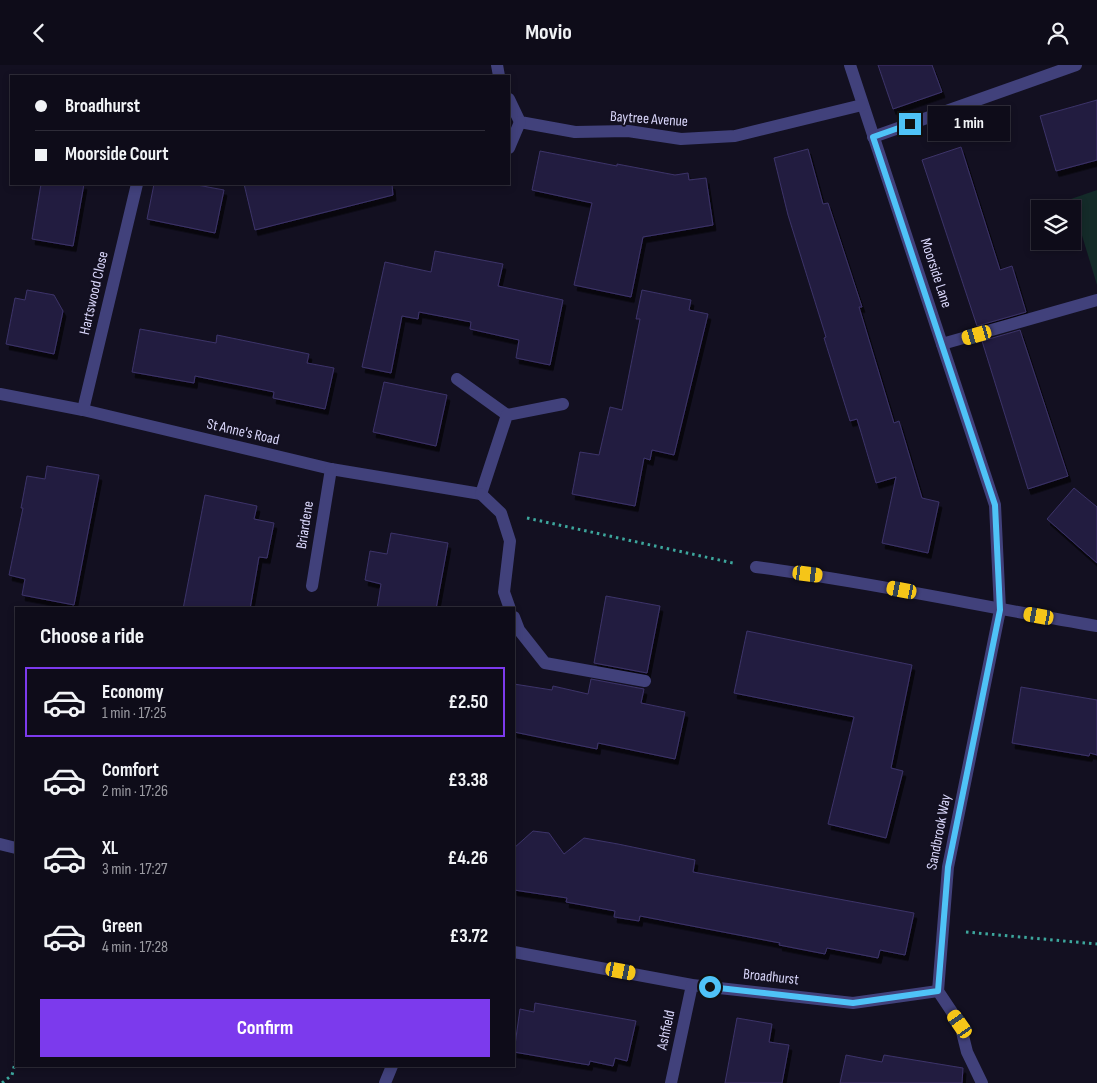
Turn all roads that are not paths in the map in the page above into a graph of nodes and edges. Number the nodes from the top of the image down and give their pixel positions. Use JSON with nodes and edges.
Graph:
{"nodes":[{"id":1,"x":850,"y":65,"type":"edge"},
{"id":2,"x":1076,"y":65,"type":"edge"},
{"id":3,"x":510,"y":101,"type":"edge"},
{"id":4,"x":862,"y":105,"type":"junction"},
{"id":5,"x":520,"y":122,"type":"junction"},
{"id":6,"x":873,"y":137,"type":"junction"},
{"id":7,"x":510,"y":146,"type":"edge"},
{"id":8,"x":137,"y":185,"type":"edge"},
{"id":9,"x":1097,"y":300,"type":"edge"},
{"id":10,"x":942,"y":344,"type":"junction"},
{"id":11,"x":456,"y":379,"type":"dead end"},
{"id":12,"x":0,"y":394,"type":"edge"},
{"id":13,"x":563,"y":404,"type":"dead end"},
{"id":14,"x":83,"y":410,"type":"junction"},
{"id":15,"x":507,"y":415,"type":"junction"},
{"id":16,"x":331,"y":469,"type":"junction"},
{"id":17,"x":480,"y":494,"type":"junction"},
{"id":18,"x":756,"y":567,"type":"road end"},
{"id":19,"x":312,"y":586,"type":"dead end"},
{"id":20,"x":509,"y":607,"type":"edge"},
{"id":21,"x":1000,"y":610,"type":"junction"},
{"id":22,"x":515,"y":620,"type":"edge"},
{"id":23,"x":1097,"y":626,"type":"edge"},
{"id":24,"x":645,"y":681,"type":"dead end"},
{"id":25,"x":0,"y":844,"type":"edge"},
{"id":26,"x":15,"y":848,"type":"edge"},
{"id":27,"x":515,"y":952,"type":"edge"},
{"id":28,"x":692,"y":985,"type":"junction"},
{"id":29,"x":938,"y":991,"type":"junction"},
{"id":30,"x":392,"y":1067,"type":"edge"},
{"id":31,"x":385,"y":1083,"type":"edge"},
{"id":32,"x":671,"y":1083,"type":"edge"},
{"id":33,"x":982,"y":1083,"type":"edge"}],
"edges":[{"from":1,"to":4,"type":"street","name":"Moorside Lane"},
{"from":2,"to":6,"type":"street"},
{"from":3,"to":5,"type":"street"},
{"from":4,"to":5,"type":"street","name":"Baytree Avenue"},
{"from":4,"to":6,"type":"street","name":"Moorside Lane"},
{"from":5,"to":7,"type":"street"},
{"from":6,"to":10,"type":"street","name":"Moorside Lane"},
{"from":8,"to":14,"type":"street","name":"Hartswood Close"},
{"from":9,"to":10,"type":"street"},
{"from":10,"to":21,"type":"street","name":"Moorside Lane"},
{"from":11,"to":15,"type":"street"},
{"from":12,"to":14,"type":"street","name":"St Anne's Road"},
{"from":13,"to":15,"type":"street"},
{"from":14,"to":16,"type":"street","name":"St Anne's Road"},
{"from":15,"to":17,"type":"street"},
{"from":16,"to":17,"type":"street","name":"St Anne's Road"},
{"from":16,"to":19,"type":"street","name":"Briardene"},
{"from":17,"to":20,"type":"street"},
{"from":18,"to":21,"type":"street"},
{"from":21,"to":23,"type":"street"},
{"from":21,"to":29,"type":"street","name":"Sandbrook Way"},
{"from":22,"to":24,"type":"street"},
{"from":25,"to":26,"type":"street"},
{"from":27,"to":28,"type":"street","name":"Broadhurst"},
{"from":28,"to":29,"type":"street","name":"Broadhurst"},
{"from":28,"to":32,"type":"street","name":"Ashfield"},
{"from":29,"to":33,"type":"street"},
{"from":30,"to":31,"type":"street"}]}
